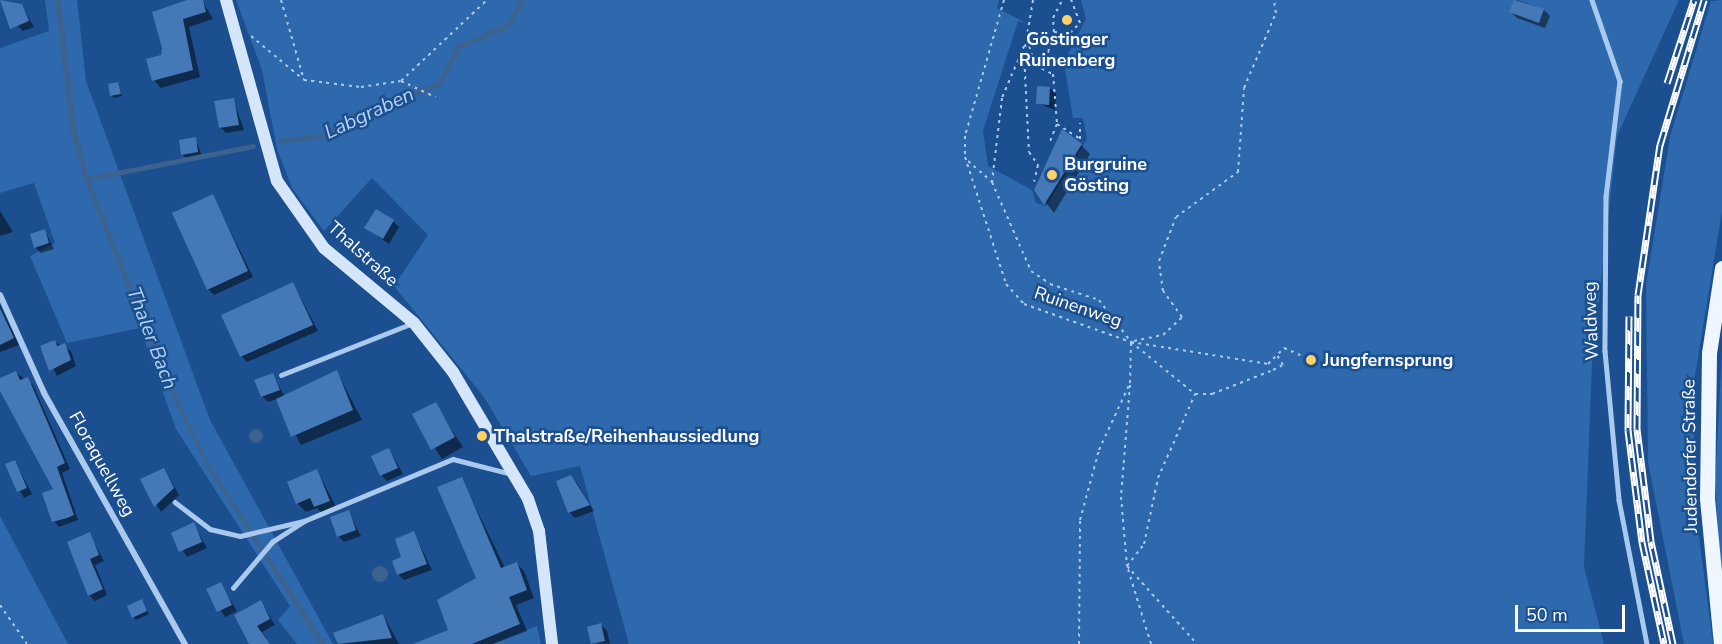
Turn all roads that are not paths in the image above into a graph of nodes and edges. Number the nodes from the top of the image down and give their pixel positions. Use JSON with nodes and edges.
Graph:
{"nodes":[{"id":1,"x":226,"y":0,"type":"edge"},
{"id":2,"x":1592,"y":0,"type":"edge"},
{"id":3,"x":1722,"y":268,"type":"edge"},
{"id":4,"x":0,"y":295,"type":"edge"},
{"id":5,"x":414,"y":323,"type":"junction"},
{"id":6,"x":281,"y":375,"type":"dead end"},
{"id":7,"x":514,"y":475,"type":"junction"},
{"id":8,"x":175,"y":502,"type":"dead end"},
{"id":9,"x":304,"y":521,"type":"junction"},
{"id":10,"x":278,"y":526,"type":"junction"},
{"id":11,"x":282,"y":537,"type":"junction"},
{"id":12,"x":233,"y":588,"type":"dead end"},
{"id":13,"x":185,"y":644,"type":"edge"},
{"id":14,"x":552,"y":644,"type":"edge"},
{"id":15,"x":1647,"y":644,"type":"edge"},
{"id":16,"x":1720,"y":644,"type":"edge"}],
"edges":[{"from":1,"to":5,"type":"main road","name":"Thalstraße"},
{"from":2,"to":15,"type":"lane","name":"Waldweg"},
{"from":3,"to":16,"type":"main road","name":"Judendorfer Straße"},
{"from":4,"to":13,"type":"street","name":"Floraquellweg"},
{"from":5,"to":6,"type":"lane"},
{"from":5,"to":7,"type":"main road","name":"Thalstraße"},
{"from":7,"to":9,"type":"lane"},
{"from":7,"to":14,"type":"main road","name":"Thalstraße"},
{"from":8,"to":10,"type":"lane"},
{"from":9,"to":10,"type":"lane"},
{"from":9,"to":11,"type":"lane"},
{"from":10,"to":11,"type":"lane"},
{"from":11,"to":12,"type":"lane"}]}
